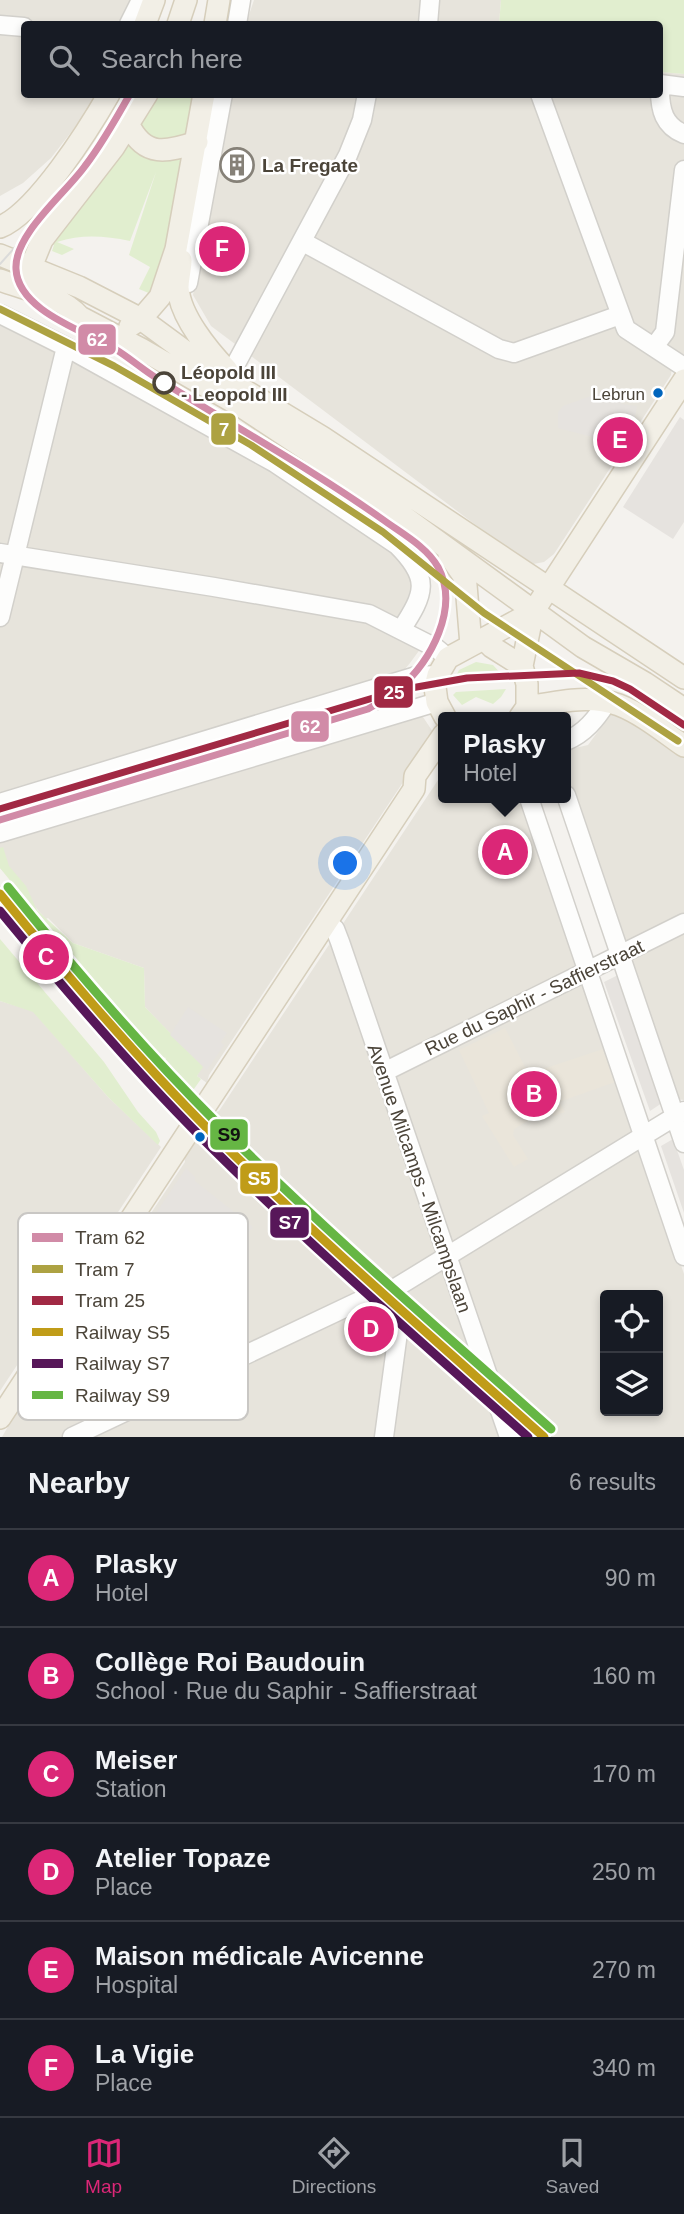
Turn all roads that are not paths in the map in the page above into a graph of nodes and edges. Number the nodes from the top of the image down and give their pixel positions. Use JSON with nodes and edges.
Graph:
{"nodes":[{"id":1,"x":141,"y":0,"type":"edge"},
{"id":2,"x":154,"y":0,"type":"edge"},
{"id":3,"x":186,"y":0,"type":"edge"},
{"id":4,"x":219,"y":0,"type":"edge"},
{"id":5,"x":241,"y":0,"type":"edge"},
{"id":6,"x":430,"y":0,"type":"edge"},
{"id":7,"x":130,"y":21,"type":"edge"},
{"id":8,"x":146,"y":21,"type":"edge"},
{"id":9,"x":179,"y":21,"type":"edge"},
{"id":10,"x":216,"y":21,"type":"edge"},
{"id":11,"x":238,"y":21,"type":"edge"},
{"id":12,"x":428,"y":21,"type":"edge"},
{"id":13,"x":0,"y":25,"type":"edge"},
{"id":14,"x":21,"y":27,"type":"edge"},
{"id":15,"x":663,"y":84,"type":"edge"},
{"id":16,"x":684,"y":87,"type":"edge"},
{"id":17,"x":106,"y":98,"type":"edge"},
{"id":18,"x":145,"y":98,"type":"edge"},
{"id":19,"x":203,"y":98,"type":"edge"},
{"id":20,"x":222,"y":98,"type":"edge"},
{"id":21,"x":365,"y":98,"type":"edge"},
{"id":22,"x":541,"y":98,"type":"edge"},
{"id":23,"x":660,"y":98,"type":"edge"},
{"id":24,"x":129,"y":125,"type":"junction"},
{"id":25,"x":216,"y":131,"type":"junction"},
{"id":26,"x":684,"y":134,"type":"edge"},
{"id":27,"x":197,"y":142,"type":"junction"},
{"id":28,"x":684,"y":170,"type":"edge"},
{"id":29,"x":0,"y":227,"type":"edge"},
{"id":30,"x":303,"y":242,"type":"junction"},
{"id":31,"x":176,"y":249,"type":"junction"},
{"id":32,"x":0,"y":255,"type":"edge"},
{"id":33,"x":31,"y":267,"type":"junction"},
{"id":34,"x":0,"y":280,"type":"edge"},
{"id":35,"x":41,"y":292,"type":"junction"},
{"id":36,"x":70,"y":306,"type":"junction"},
{"id":37,"x":186,"y":311,"type":"junction"},
{"id":38,"x":0,"y":314,"type":"edge"},
{"id":39,"x":620,"y":315,"type":"junction"},
{"id":40,"x":141,"y":319,"type":"junction"},
{"id":41,"x":66,"y":347,"type":"junction"},
{"id":42,"x":654,"y":347,"type":"junction"},
{"id":43,"x":684,"y":367,"type":"edge"},
{"id":44,"x":233,"y":378,"type":"junction"},
{"id":45,"x":684,"y":380,"type":"edge"},
{"id":46,"x":445,"y":548,"type":"junction"},
{"id":47,"x":7,"y":555,"type":"edge"},
{"id":48,"x":550,"y":587,"type":"junction"},
{"id":49,"x":533,"y":612,"type":"junction"},
{"id":50,"x":0,"y":617,"type":"edge"},
{"id":51,"x":401,"y":630,"type":"junction"},
{"id":52,"x":477,"y":642,"type":"junction"},
{"id":53,"x":443,"y":666,"type":"junction"},
{"id":54,"x":522,"y":666,"type":"junction"},
{"id":55,"x":684,"y":678,"type":"edge"},
{"id":56,"x":604,"y":708,"type":"junction"},
{"id":57,"x":684,"y":709,"type":"edge"},
{"id":58,"x":441,"y":710,"type":"edge"},
{"id":59,"x":527,"y":712,"type":"edge"},
{"id":60,"x":531,"y":712,"type":"edge"},
{"id":61,"x":571,"y":739,"type":"edge"},
{"id":62,"x":438,"y":743,"type":"edge"},
{"id":63,"x":684,"y":746,"type":"edge"},
{"id":64,"x":438,"y":766,"type":"edge"},
{"id":65,"x":414,"y":789,"type":"junction"},
{"id":66,"x":0,"y":803,"type":"edge"},
{"id":67,"x":531,"y":803,"type":"edge"},
{"id":68,"x":569,"y":803,"type":"edge"},
{"id":69,"x":0,"y":833,"type":"edge"},
{"id":70,"x":325,"y":923,"type":"junction"},
{"id":71,"x":684,"y":923,"type":"edge"},
{"id":72,"x":619,"y":956,"type":"junction"},
{"id":73,"x":587,"y":971,"type":"junction"},
{"id":74,"x":384,"y":1072,"type":"junction"},
{"id":75,"x":680,"y":1114,"type":"edge"},
{"id":76,"x":643,"y":1137,"type":"junction"},
{"id":77,"x":684,"y":1143,"type":"edge"},
{"id":78,"x":134,"y":1213,"type":"edge"},
{"id":79,"x":446,"y":1256,"type":"junction"},
{"id":80,"x":684,"y":1256,"type":"edge"},
{"id":81,"x":391,"y":1290,"type":"junction"},
{"id":82,"x":248,"y":1354,"type":"edge"},
{"id":83,"x":18,"y":1390,"type":"edge"},
{"id":84,"x":0,"y":1418,"type":"edge"},
{"id":85,"x":108,"y":1420,"type":"edge"},
{"id":86,"x":72,"y":1437,"type":"edge"},
{"id":87,"x":384,"y":1437,"type":"edge"},
{"id":88,"x":509,"y":1437,"type":"edge"}],
"edges":[{"from":1,"to":7,"type":"street"},
{"from":2,"to":8,"type":"main road"},
{"from":3,"to":9,"type":"main road"},
{"from":4,"to":10,"type":"main road"},
{"from":5,"to":11,"type":"street"},
{"from":6,"to":12,"type":"street"},
{"from":13,"to":14,"type":"street"},
{"from":15,"to":16,"type":"street"},
{"from":17,"to":29,"type":"main road"},
{"from":18,"to":24,"type":"main road"},
{"from":19,"to":27,"type":"main road"},
{"from":20,"to":25,"type":"street"},
{"from":21,"to":30,"type":"street"},
{"from":22,"to":39,"type":"street"},
{"from":23,"to":26,"type":"street"},
{"from":24,"to":27,"type":"main road"},
{"from":24,"to":33,"type":"main road"},
{"from":25,"to":27,"type":"street"},
{"from":25,"to":37,"type":"street"},
{"from":27,"to":31,"type":"main road"},
{"from":28,"to":42,"type":"street"},
{"from":30,"to":39,"type":"street"},
{"from":30,"to":44,"type":"street"},
{"from":31,"to":37,"type":"main road"},
{"from":31,"to":40,"type":"main road"},
{"from":32,"to":33,"type":"main road"},
{"from":33,"to":35,"type":"main road"},
{"from":33,"to":40,"type":"main road"},
{"from":34,"to":35,"type":"main road"},
{"from":35,"to":36,"type":"main road"},
{"from":36,"to":40,"type":"main road"},
{"from":36,"to":46,"type":"main road"},
{"from":37,"to":44,"type":"main road"},
{"from":38,"to":41,"type":"street"},
{"from":39,"to":42,"type":"street"},
{"from":40,"to":44,"type":"main road"},
{"from":41,"to":47,"type":"street"},
{"from":41,"to":51,"type":"street"},
{"from":42,"to":43,"type":"street"},
{"from":44,"to":48,"type":"main road"},
{"from":45,"to":48,"type":"main road"},
{"from":46,"to":49,"type":"main road"},
{"from":46,"to":52,"type":"main road"},
{"from":47,"to":50,"type":"street"},
{"from":47,"to":51,"type":"street"},
{"from":48,"to":49,"type":"main road"},
{"from":48,"to":55,"type":"main road"},
{"from":49,"to":52,"type":"main road"},
{"from":49,"to":54,"type":"main road"},
{"from":49,"to":57,"type":"main road"},
{"from":51,"to":53,"type":"street"},
{"from":52,"to":53,"type":"main road"},
{"from":52,"to":54,"type":"main road"},
{"from":53,"to":58,"type":"main road"},
{"from":53,"to":66,"type":"street"},
{"from":54,"to":59,"type":"main road"},
{"from":56,"to":60,"type":"main road"},
{"from":56,"to":61,"type":"street"},
{"from":56,"to":63,"type":"main road"},
{"from":58,"to":69,"type":"street"},
{"from":62,"to":65,"type":"main road"},
{"from":64,"to":65,"type":"main road"},
{"from":65,"to":70,"type":"main road"},
{"from":67,"to":73,"type":"street"},
{"from":68,"to":72,"type":"street"},
{"from":70,"to":74,"type":"street","name":"Avenue Milcamps - Milcampslaan"},
{"from":70,"to":78,"type":"main road"},
{"from":71,"to":72,"type":"street","name":"Rue du Saphir - Saffierstraat"},
{"from":72,"to":73,"type":"street","name":"Rue du Saphir - Saffierstraat"},
{"from":72,"to":75,"type":"street"},
{"from":73,"to":74,"type":"street","name":"Rue du Saphir - Saffierstraat"},
{"from":73,"to":76,"type":"street"},
{"from":74,"to":79,"type":"street","name":"Avenue Milcamps - Milcampslaan"},
{"from":75,"to":76,"type":"street"},
{"from":75,"to":77,"type":"street"},
{"from":76,"to":79,"type":"street"},
{"from":76,"to":80,"type":"street"},
{"from":79,"to":81,"type":"street"},
{"from":79,"to":88,"type":"street","name":"Avenue Milcamps - Milcampslaan"},
{"from":81,"to":82,"type":"street"},
{"from":81,"to":87,"type":"street"},
{"from":83,"to":84,"type":"main road"},
{"from":85,"to":86,"type":"street"}]}
